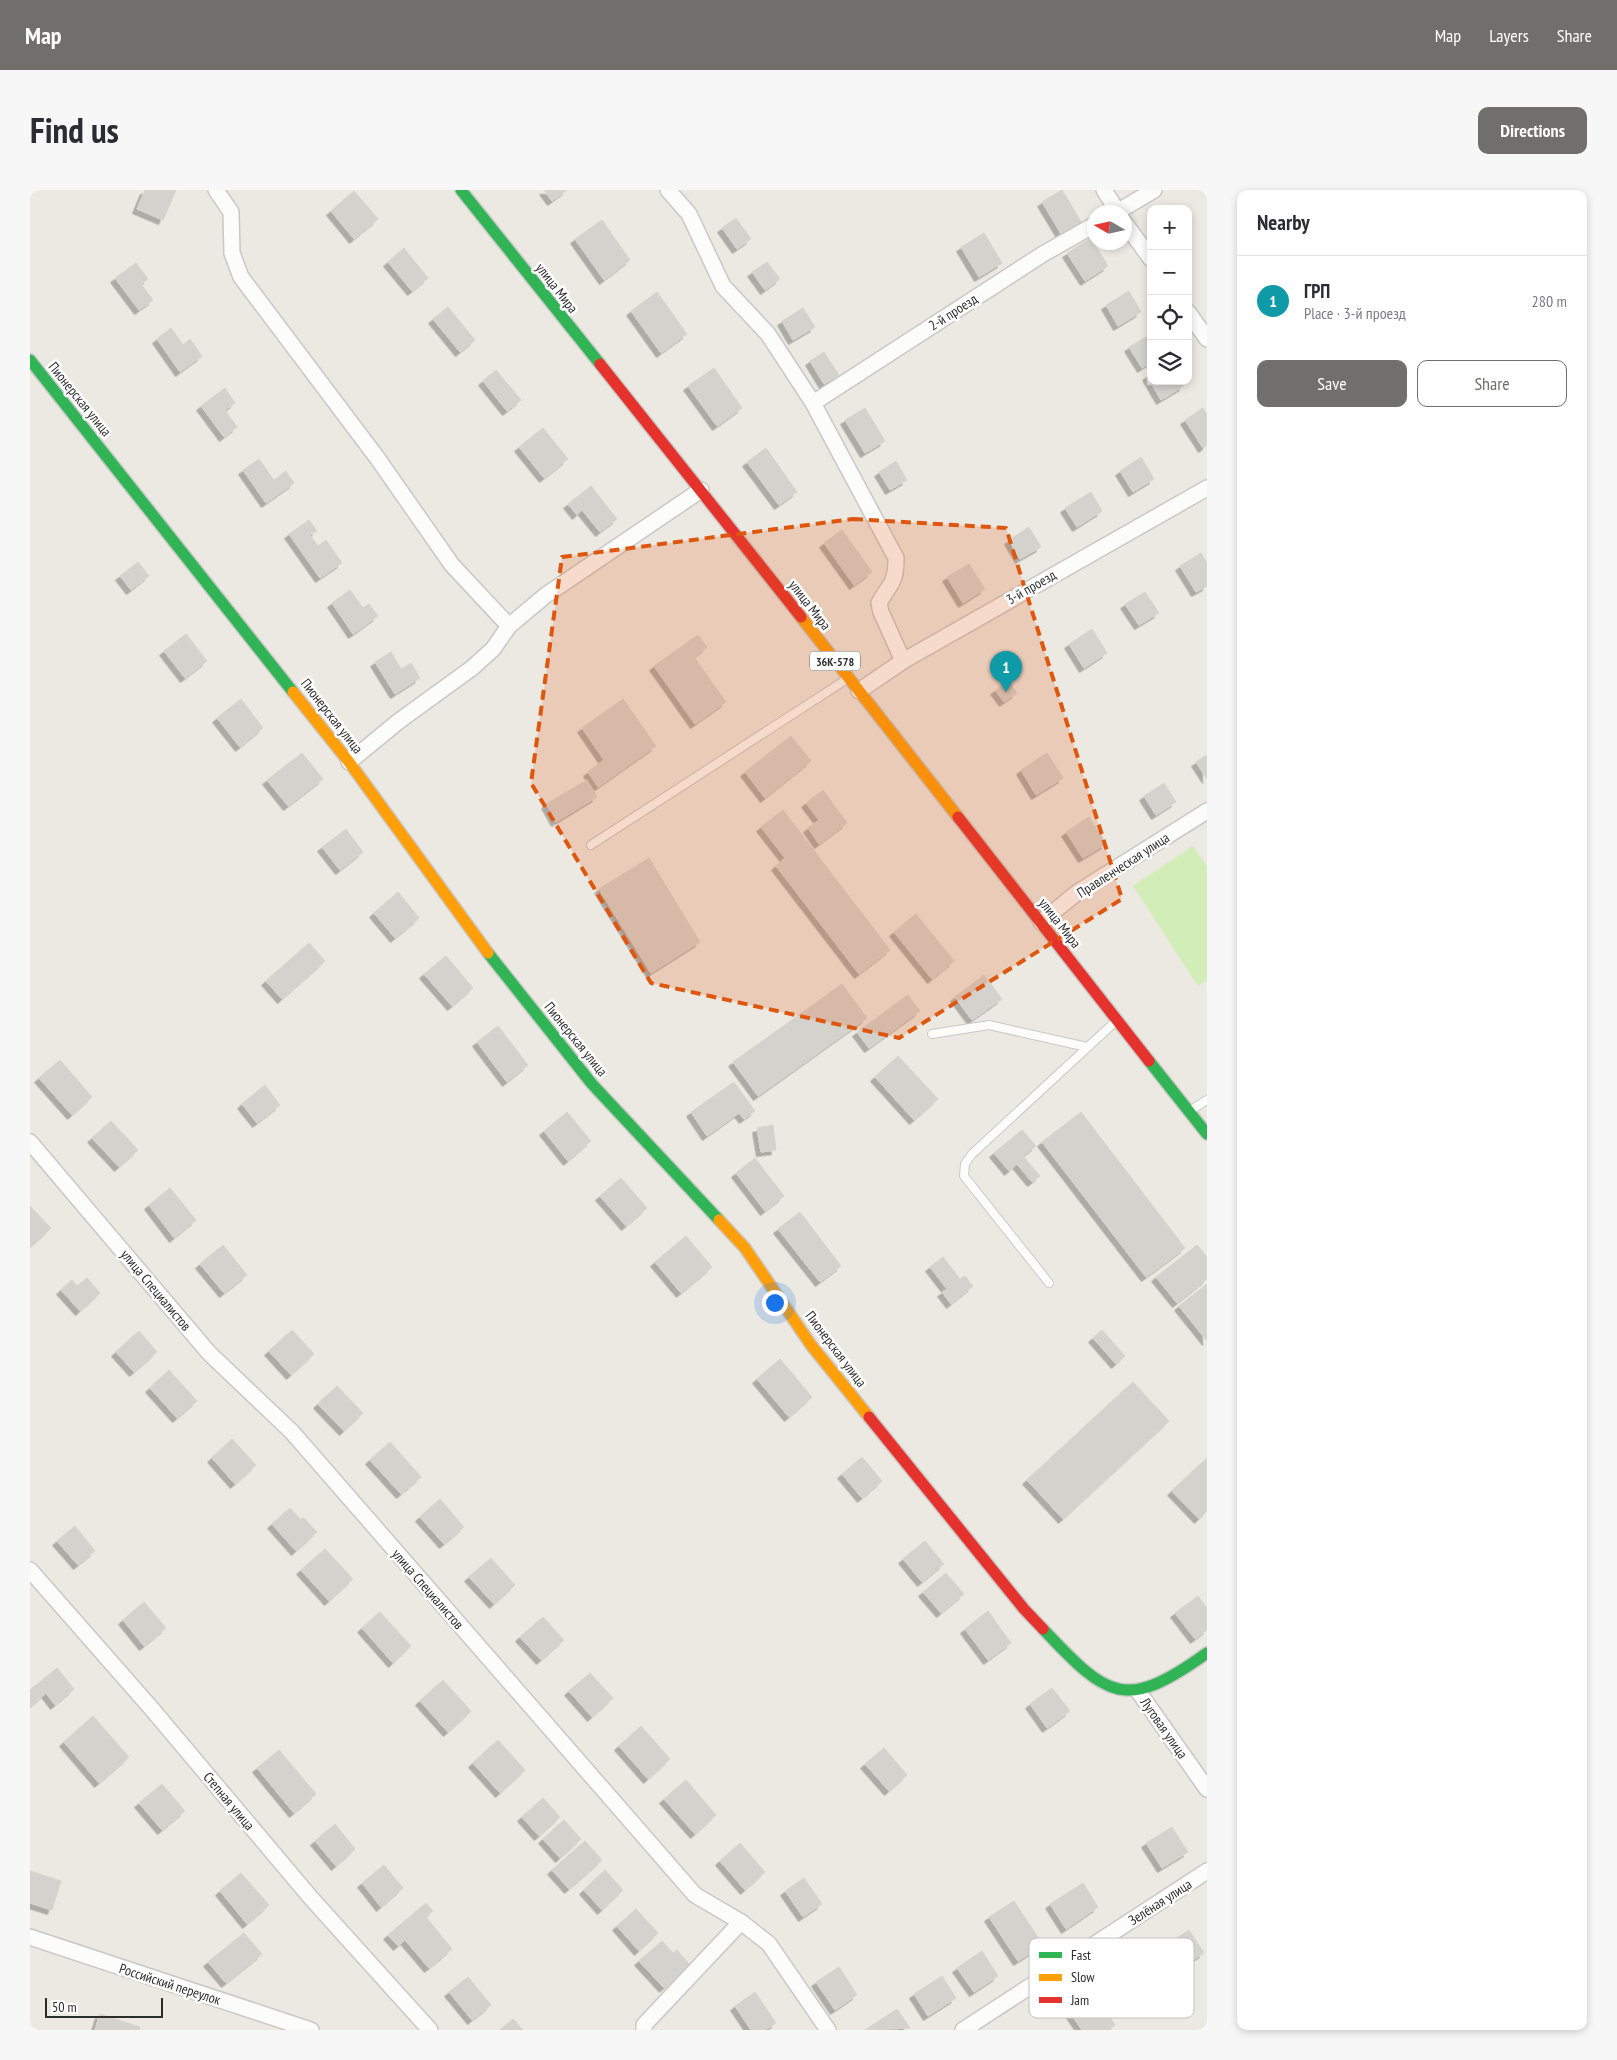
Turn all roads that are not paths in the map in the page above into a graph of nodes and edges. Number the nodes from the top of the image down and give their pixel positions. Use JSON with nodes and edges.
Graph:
{"nodes":[{"id":1,"x":216,"y":190,"type":"edge"},
{"id":2,"x":461,"y":190,"type":"edge"},
{"id":3,"x":668,"y":190,"type":"edge"},
{"id":4,"x":1104,"y":190,"type":"edge"},
{"id":5,"x":1154,"y":190,"type":"edge"},
{"id":6,"x":1114,"y":205,"type":"edge"},
{"id":7,"x":1129,"y":205,"type":"edge"},
{"id":8,"x":1087,"y":229,"type":"edge"},
{"id":9,"x":1132,"y":233,"type":"edge"},
{"id":10,"x":1147,"y":254,"type":"edge"},
{"id":11,"x":1192,"y":318,"type":"edge"},
{"id":12,"x":1207,"y":339,"type":"edge"},
{"id":13,"x":30,"y":360,"type":"edge"},
{"id":14,"x":813,"y":403,"type":"junction"},
{"id":15,"x":1207,"y":488,"type":"edge"},
{"id":16,"x":701,"y":490,"type":"junction"},
{"id":17,"x":509,"y":626,"type":"junction"},
{"id":18,"x":903,"y":661,"type":"junction"},
{"id":19,"x":848,"y":678,"type":"junction"},
{"id":20,"x":859,"y":691,"type":"junction"},
{"id":21,"x":349,"y":762,"type":"junction"},
{"id":22,"x":1207,"y":811,"type":"edge"},
{"id":23,"x":591,"y":845,"type":"dead end"},
{"id":24,"x":1041,"y":922,"type":"junction"},
{"id":25,"x":1117,"y":1020,"type":"junction"},
{"id":26,"x":932,"y":1034,"type":"dead end"},
{"id":27,"x":1087,"y":1047,"type":"junction"},
{"id":28,"x":1207,"y":1100,"type":"edge"},
{"id":29,"x":1189,"y":1111,"type":"junction"},
{"id":30,"x":1207,"y":1134,"type":"edge"},
{"id":31,"x":30,"y":1142,"type":"edge"},
{"id":32,"x":1050,"y":1283,"type":"dead end"},
{"id":33,"x":30,"y":1570,"type":"edge"},
{"id":34,"x":1207,"y":1653,"type":"edge"},
{"id":35,"x":1138,"y":1691,"type":"junction"},
{"id":36,"x":1207,"y":1789,"type":"edge"},
{"id":37,"x":1207,"y":1871,"type":"edge"},
{"id":38,"x":741,"y":1922,"type":"junction"},
{"id":39,"x":30,"y":1937,"type":"edge"},
{"id":40,"x":1104,"y":1938,"type":"edge"},
{"id":41,"x":1029,"y":1987,"type":"edge"},
{"id":42,"x":311,"y":2030,"type":"edge"},
{"id":43,"x":430,"y":2030,"type":"edge"},
{"id":44,"x":644,"y":2030,"type":"edge"},
{"id":45,"x":828,"y":2030,"type":"edge"},
{"id":46,"x":963,"y":2030,"type":"edge"}],
"edges":[{"from":1,"to":17,"type":"street"},
{"from":2,"to":16,"type":"street","name":"улица Мира","number":"36К-578"},
{"from":3,"to":14,"type":"street"},
{"from":4,"to":6,"type":"street"},
{"from":5,"to":7,"type":"street"},
{"from":8,"to":14,"type":"street","name":"2-й проезд"},
{"from":9,"to":10,"type":"street"},
{"from":11,"to":12,"type":"street"},
{"from":13,"to":21,"type":"street","name":"Пионерская улица"},
{"from":14,"to":18,"type":"street"},
{"from":15,"to":18,"type":"street","name":"3-й проезд"},
{"from":16,"to":17,"type":"street"},
{"from":16,"to":19,"type":"street","name":"улица Мира","number":"36К-578"},
{"from":17,"to":21,"type":"street"},
{"from":18,"to":20,"type":"street","name":"3-й проезд"},
{"from":19,"to":20,"type":"street","name":"улица Мира","number":"36К-578"},
{"from":19,"to":23,"type":"lane"},
{"from":20,"to":24,"type":"street","name":"улица Мира","number":"36К-578"},
{"from":21,"to":35,"type":"street","name":"Пионерская улица"},
{"from":22,"to":24,"type":"street","name":"Правленческая улица"},
{"from":24,"to":25,"type":"street","name":"улица Мира","number":"36К-578"},
{"from":25,"to":27,"type":"lane"},
{"from":25,"to":29,"type":"street","name":"улица Мира","number":"36К-578"},
{"from":26,"to":27,"type":"lane"},
{"from":27,"to":32,"type":"lane"},
{"from":28,"to":29,"type":"lane"},
{"from":29,"to":30,"type":"street","name":"улица Мира","number":"36К-578"},
{"from":31,"to":38,"type":"street","name":"улица Специалистов"},
{"from":33,"to":43,"type":"street","name":"Степная улица"},
{"from":34,"to":35,"type":"street"},
{"from":35,"to":36,"type":"street","name":"Луговая улица"},
{"from":37,"to":40,"type":"street","name":"Зелёная улица"},
{"from":38,"to":44,"type":"street"},
{"from":38,"to":45,"type":"street","name":"улица Специалистов"},
{"from":39,"to":42,"type":"street","name":"Российский переулок"},
{"from":41,"to":46,"type":"street","name":"Зелёная улица"}]}
